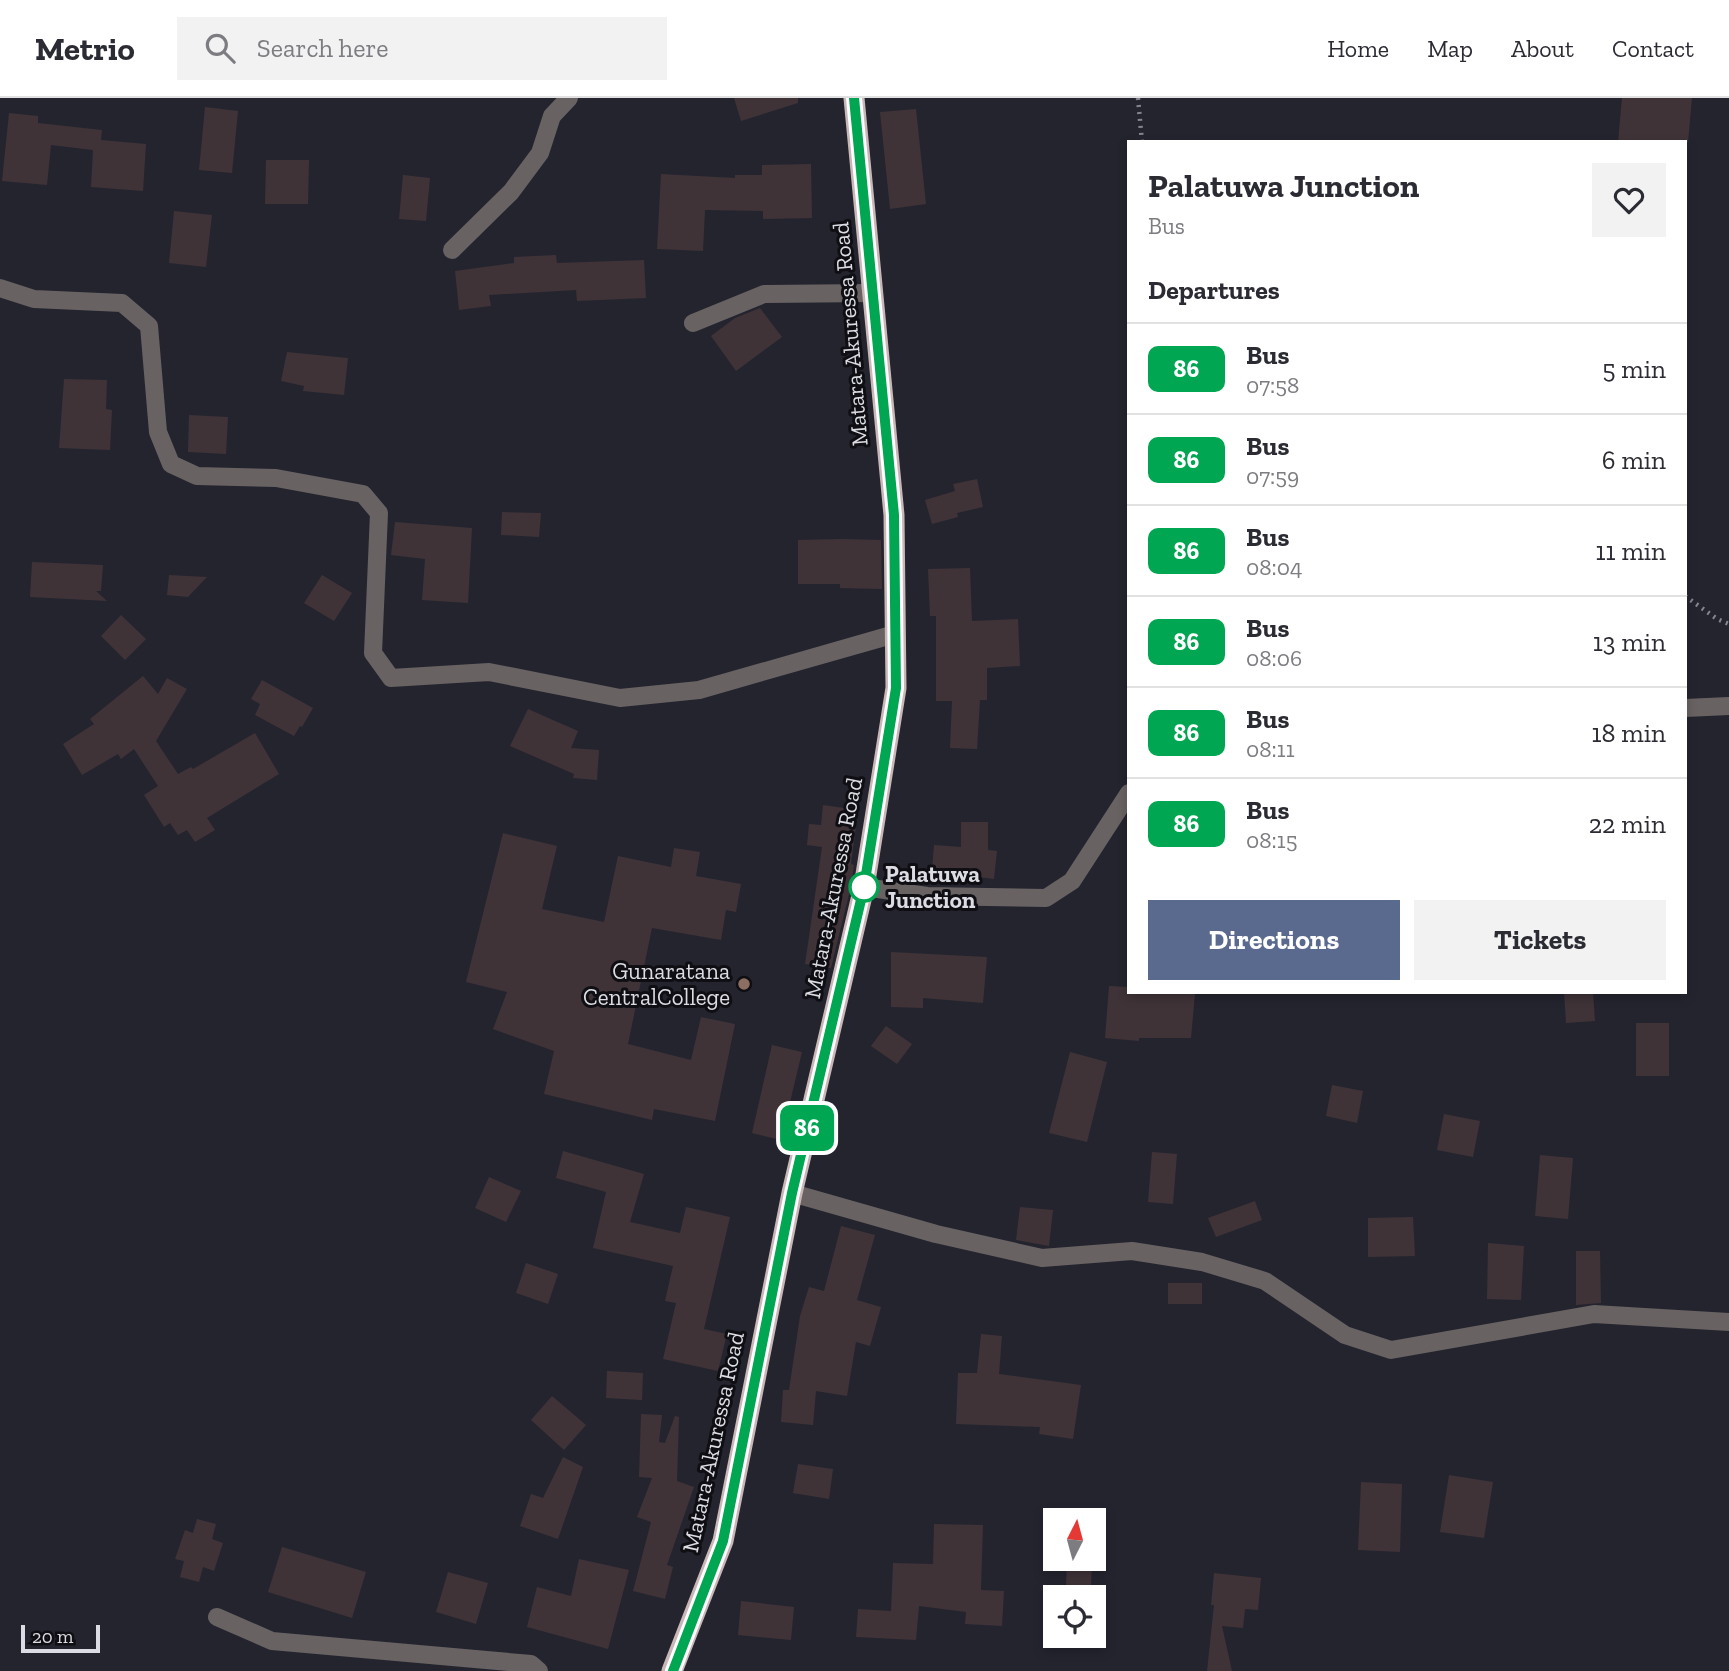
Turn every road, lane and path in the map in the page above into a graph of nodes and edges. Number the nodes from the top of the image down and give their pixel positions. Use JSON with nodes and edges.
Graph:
{"nodes":[{"id":1,"x":569,"y":98,"type":"edge"},
{"id":2,"x":854,"y":98,"type":"edge"},
{"id":3,"x":1138,"y":98,"type":"edge"},
{"id":4,"x":1142,"y":140,"type":"edge"},
{"id":5,"x":452,"y":250,"type":"dead end"},
{"id":6,"x":0,"y":288,"type":"edge"},
{"id":7,"x":873,"y":292,"type":"junction"},
{"id":8,"x":693,"y":323,"type":"dead end"},
{"id":9,"x":1687,"y":598,"type":"edge"},
{"id":10,"x":1729,"y":624,"type":"edge"},
{"id":11,"x":895,"y":634,"type":"junction"},
{"id":12,"x":1729,"y":706,"type":"edge"},
{"id":13,"x":1687,"y":708,"type":"edge"},
{"id":14,"x":1127,"y":796,"type":"edge"},
{"id":15,"x":864,"y":887,"type":"junction"},
{"id":16,"x":792,"y":1193,"type":"junction"},
{"id":17,"x":1729,"y":1322,"type":"edge"},
{"id":18,"x":217,"y":1617,"type":"dead end"},
{"id":19,"x":539,"y":1671,"type":"edge"},
{"id":20,"x":673,"y":1671,"type":"edge"}],
"edges":[{"from":1,"to":5,"type":"street"},
{"from":2,"to":7,"type":"highway","name":"Matara-Akuressa Road"},
{"from":3,"to":4,"type":"path"},
{"from":6,"to":11,"type":"street"},
{"from":7,"to":8,"type":"street"},
{"from":7,"to":11,"type":"highway","name":"Matara-Akuressa Road"},
{"from":9,"to":10,"type":"path"},
{"from":11,"to":15,"type":"highway","name":"Matara-Akuressa Road"},
{"from":12,"to":13,"type":"street"},
{"from":14,"to":15,"type":"street"},
{"from":15,"to":16,"type":"highway","name":"Matara-Akuressa Road"},
{"from":16,"to":17,"type":"street"},
{"from":16,"to":20,"type":"highway","name":"Matara-Akuressa Road"},
{"from":18,"to":19,"type":"street"}]}
